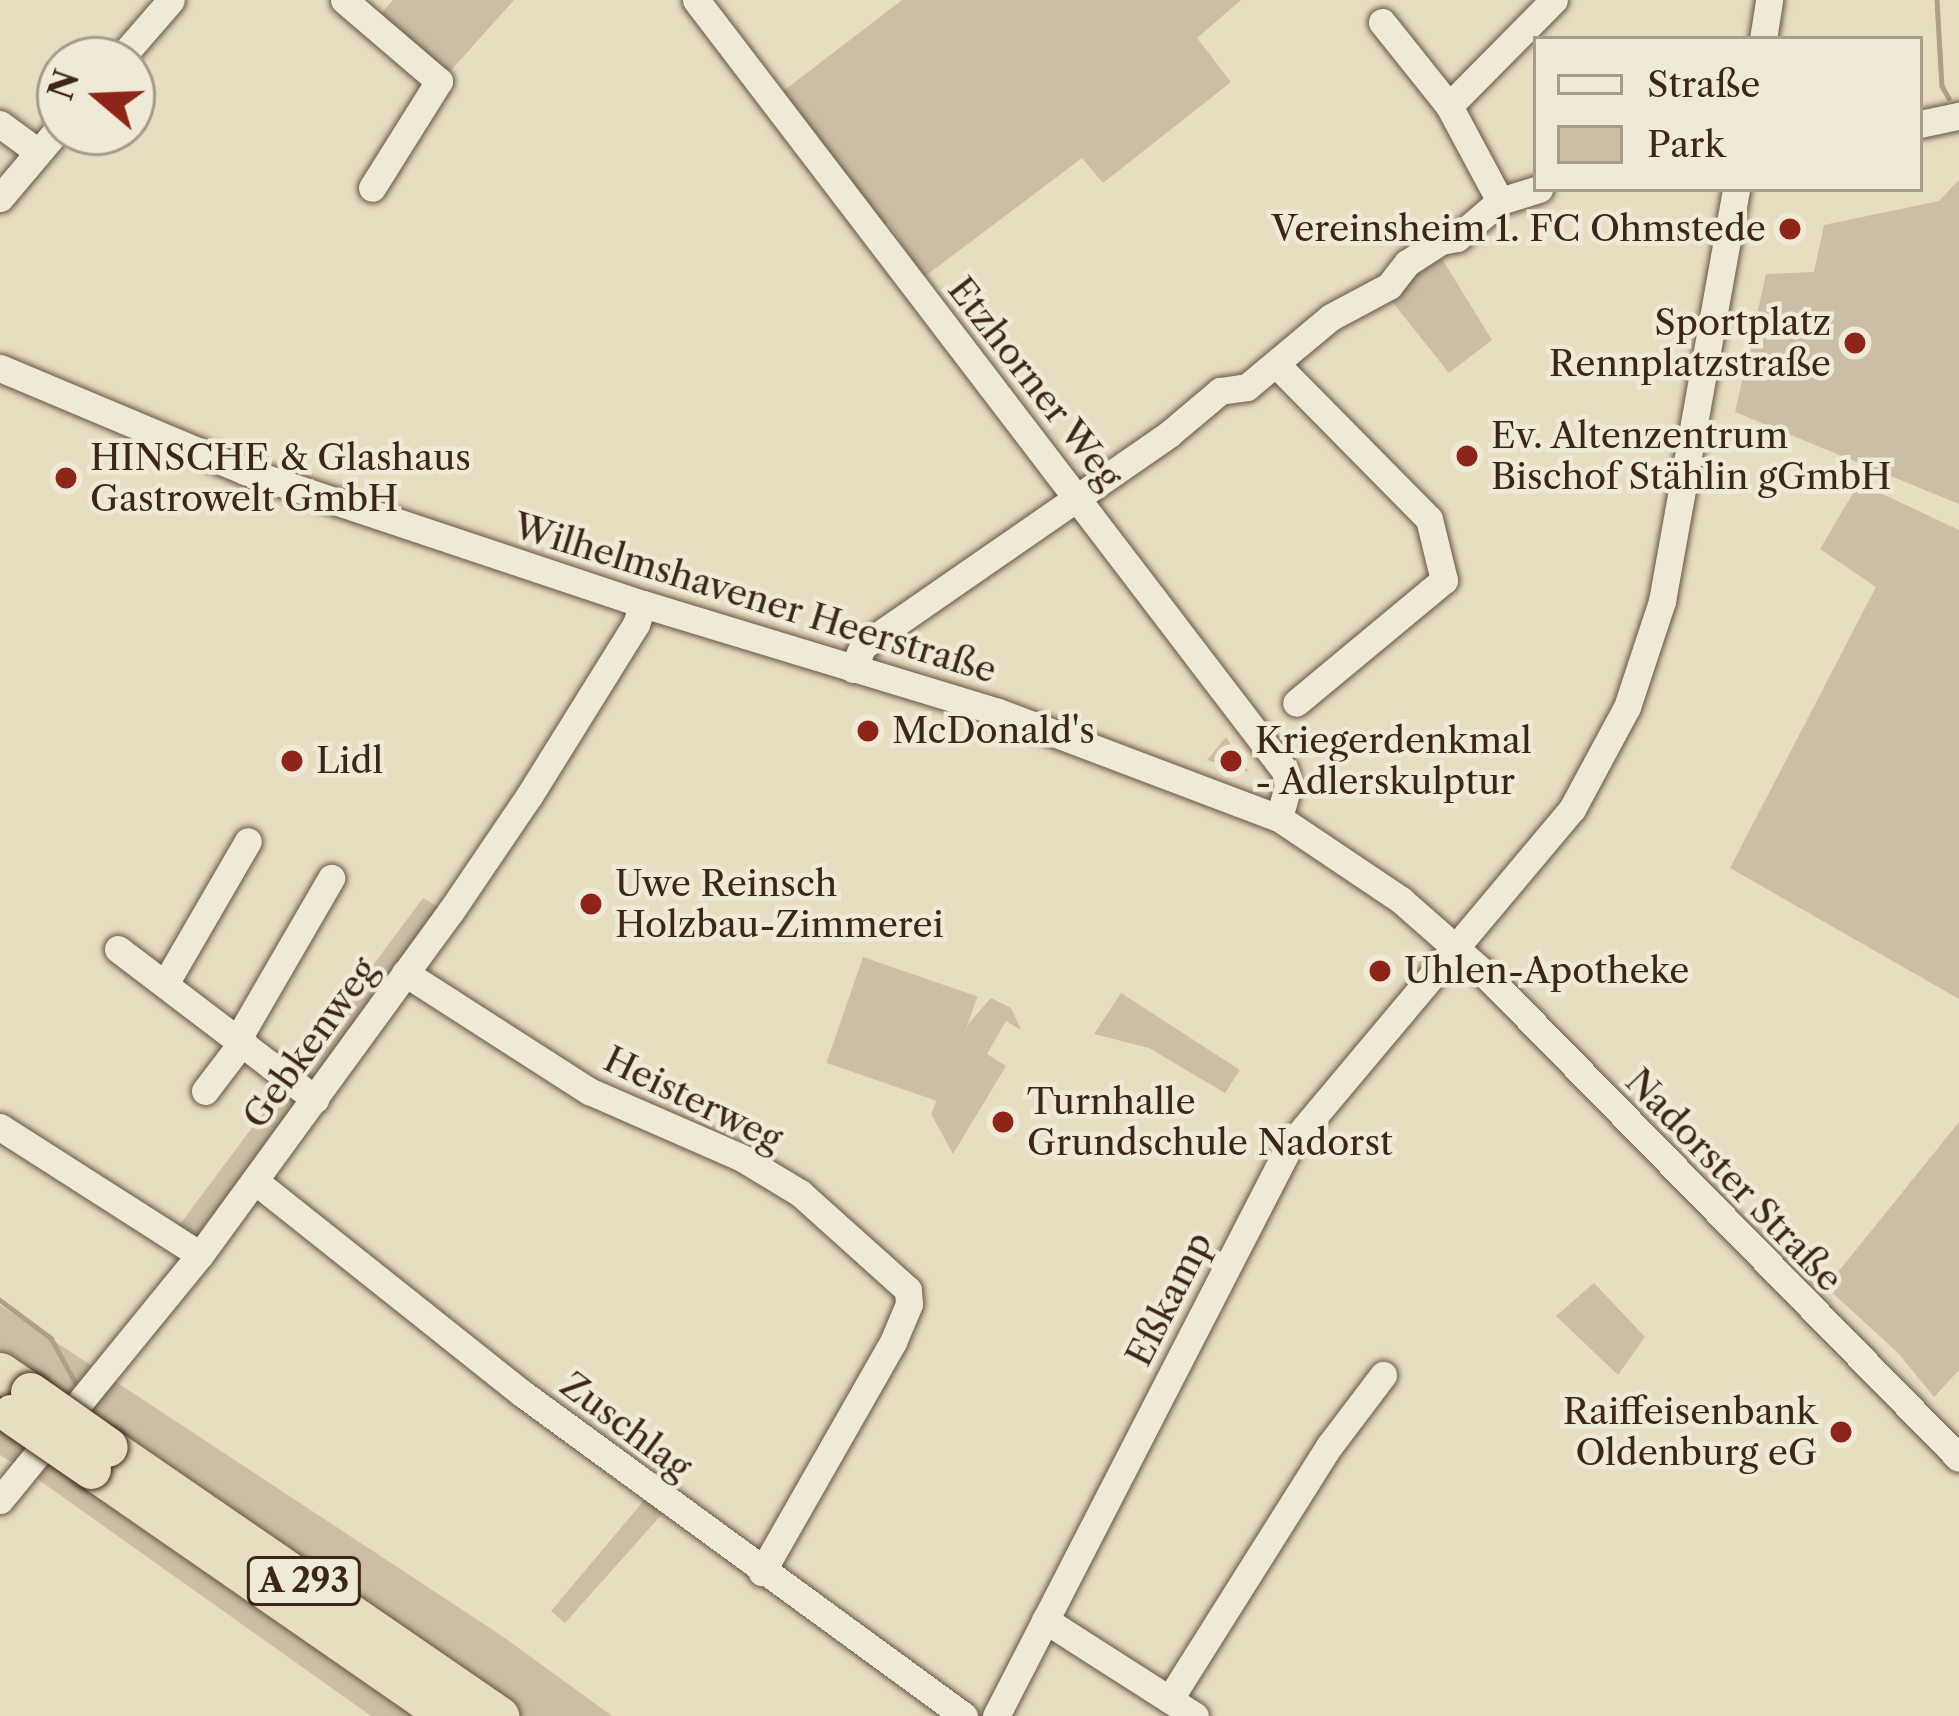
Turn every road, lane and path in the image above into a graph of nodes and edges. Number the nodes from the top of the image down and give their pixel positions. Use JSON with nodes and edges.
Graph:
{"nodes":[{"id":1,"x":171,"y":0,"type":"edge"},
{"id":2,"x":344,"y":0,"type":"edge"},
{"id":3,"x":696,"y":0,"type":"edge"},
{"id":4,"x":1554,"y":0,"type":"edge"},
{"id":5,"x":1769,"y":0,"type":"edge"},
{"id":6,"x":1382,"y":22,"type":"dead end"},
{"id":7,"x":140,"y":36,"type":"edge"},
{"id":8,"x":1763,"y":36,"type":"edge"},
{"id":9,"x":1449,"y":106,"type":"junction"},
{"id":10,"x":1959,"y":116,"type":"edge"},
{"id":11,"x":1923,"y":123,"type":"edge"},
{"id":12,"x":0,"y":124,"type":"edge"},
{"id":13,"x":36,"y":151,"type":"edge"},
{"id":14,"x":36,"y":154,"type":"edge"},
{"id":15,"x":372,"y":188,"type":"dead end"},
{"id":16,"x":1533,"y":191,"type":"edge"},
{"id":17,"x":1735,"y":192,"type":"edge"},
{"id":18,"x":0,"y":198,"type":"edge"},
{"id":19,"x":1500,"y":201,"type":"junction"},
{"id":20,"x":1278,"y":366,"type":"junction"},
{"id":21,"x":0,"y":368,"type":"edge"},
{"id":22,"x":1077,"y":496,"type":"junction"},
{"id":23,"x":643,"y":604,"type":"junction"},
{"id":24,"x":853,"y":669,"type":"junction"},
{"id":25,"x":1296,"y":703,"type":"dead end"},
{"id":26,"x":1279,"y":818,"type":"junction"},
{"id":27,"x":248,"y":841,"type":"dead end"},
{"id":28,"x":331,"y":878,"type":"dead end"},
{"id":29,"x":118,"y":949,"type":"dead end"},
{"id":30,"x":1459,"y":950,"type":"junction"},
{"id":31,"x":405,"y":974,"type":"junction"},
{"id":32,"x":165,"y":984,"type":"junction"},
{"id":33,"x":241,"y":1039,"type":"junction"},
{"id":34,"x":205,"y":1091,"type":"dead end"},
{"id":35,"x":315,"y":1099,"type":"junction"},
{"id":36,"x":0,"y":1127,"type":"edge"},
{"id":37,"x":255,"y":1181,"type":"junction"},
{"id":38,"x":200,"y":1255,"type":"junction"},
{"id":39,"x":1383,"y":1375,"type":"dead end"},
{"id":40,"x":10,"y":1396,"type":"edge"},
{"id":41,"x":99,"y":1458,"type":"junction"},
{"id":42,"x":1959,"y":1458,"type":"edge"},
{"id":43,"x":0,"y":1500,"type":"edge"},
{"id":44,"x":762,"y":1572,"type":"junction"},
{"id":45,"x":1045,"y":1620,"type":"junction"},
{"id":46,"x":1171,"y":1697,"type":"junction"},
{"id":47,"x":448,"y":1716,"type":"edge"},
{"id":48,"x":500,"y":1716,"type":"edge"},
{"id":49,"x":964,"y":1716,"type":"edge"},
{"id":50,"x":996,"y":1716,"type":"edge"},
{"id":51,"x":1195,"y":1716,"type":"edge"}],
"edges":[{"from":1,"to":7,"type":"street"},
{"from":2,"to":15,"type":"street"},
{"from":3,"to":22,"type":"street","name":"Etzhorner Weg"},
{"from":4,"to":9,"type":"street"},
{"from":5,"to":8,"type":"street"},
{"from":6,"to":9,"type":"street"},
{"from":9,"to":19,"type":"street"},
{"from":10,"to":11,"type":"street"},
{"from":12,"to":13,"type":"street"},
{"from":14,"to":18,"type":"street"},
{"from":16,"to":19,"type":"street"},
{"from":17,"to":30,"type":"street","name":"Eßkamp"},
{"from":19,"to":20,"type":"street"},
{"from":20,"to":22,"type":"street"},
{"from":20,"to":25,"type":"street"},
{"from":21,"to":23,"type":"street","name":"Wilhelmshavener Heerstraße"},
{"from":22,"to":24,"type":"street"},
{"from":22,"to":26,"type":"street","name":"Etzhorner Weg"},
{"from":23,"to":24,"type":"street","name":"Wilhelmshavener Heerstraße"},
{"from":23,"to":31,"type":"street","name":"Gebkenweg"},
{"from":24,"to":26,"type":"street","name":"Wilhelmshavener Heerstraße"},
{"from":26,"to":30,"type":"street","name":"Wilhelmshavener Heerstraße"},
{"from":27,"to":32,"type":"street"},
{"from":28,"to":33,"type":"street"},
{"from":29,"to":32,"type":"street"},
{"from":30,"to":42,"type":"street","name":"Nadorster Straße"},
{"from":30,"to":45,"type":"street","name":"Eßkamp"},
{"from":31,"to":35,"type":"street","name":"Gebkenweg"},
{"from":31,"to":44,"type":"street","name":"Heisterweg"},
{"from":32,"to":33,"type":"street"},
{"from":33,"to":34,"type":"street"},
{"from":33,"to":35,"type":"street"},
{"from":35,"to":37,"type":"street","name":"Gebkenweg"},
{"from":36,"to":38,"type":"street"},
{"from":37,"to":38,"type":"street","name":"Gebkenweg"},
{"from":37,"to":44,"type":"street","name":"Zuschlag"},
{"from":38,"to":43,"type":"street","name":"Gebkenweg"},
{"from":39,"to":46,"type":"street"},
{"from":40,"to":41,"type":"highway","number":"A 293","bridge":true},
{"from":41,"to":47,"type":"highway","number":"A 293"},
{"from":41,"to":48,"type":"highway","number":"A 293"},
{"from":44,"to":49,"type":"street","name":"Zuschlag"},
{"from":45,"to":46,"type":"street"},
{"from":45,"to":50,"type":"street","name":"Eßkamp"},
{"from":46,"to":51,"type":"street"}]}
